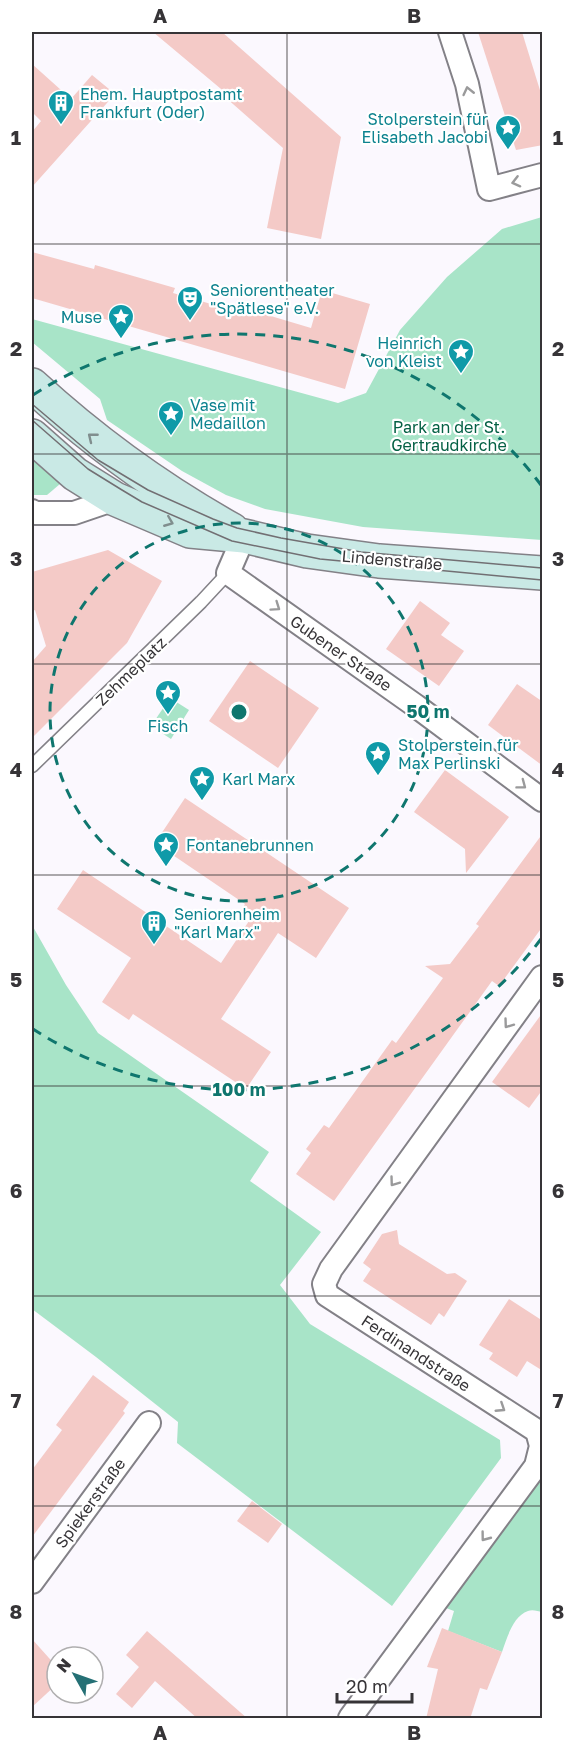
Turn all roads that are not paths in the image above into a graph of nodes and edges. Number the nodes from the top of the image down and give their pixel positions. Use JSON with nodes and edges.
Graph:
{"nodes":[{"id":1,"x":450,"y":32,"type":"edge"},
{"id":2,"x":543,"y":176,"type":"edge"},
{"id":3,"x":32,"y":385,"type":"edge"},
{"id":4,"x":32,"y":436,"type":"edge"},
{"id":5,"x":127,"y":485,"type":"junction"},
{"id":6,"x":32,"y":510,"type":"edge"},
{"id":7,"x":244,"y":536,"type":"junction"},
{"id":8,"x":228,"y":573,"type":"junction"},
{"id":9,"x":543,"y":573,"type":"edge"},
{"id":10,"x":32,"y":766,"type":"edge"},
{"id":11,"x":543,"y":800,"type":"edge"},
{"id":12,"x":543,"y":977,"type":"edge"},
{"id":13,"x":149,"y":1423,"type":"dead end"},
{"id":14,"x":539,"y":1468,"type":"edge"},
{"id":15,"x":32,"y":1582,"type":"edge"},
{"id":16,"x":350,"y":1719,"type":"edge"}],
"edges":[{"from":2,"to":1,"type":"street","one_way":true},
{"from":5,"to":3,"type":"street","name":"Lindenstraße","one_way":true},
{"from":4,"to":5,"type":"street","name":"Lindenstraße"},
{"from":5,"to":6,"type":"street"},
{"from":5,"to":7,"type":"street","name":"Lindenstraße"},
{"from":7,"to":8,"type":"street"},
{"from":7,"to":9,"type":"street","name":"Lindenstraße"},
{"from":8,"to":10,"type":"lane","name":"Zehmeplatz"},
{"from":8,"to":11,"type":"street","name":"Gubener Straße","one_way":true},
{"from":12,"to":14,"type":"street","name":"Ferdinandstraße","one_way":true},
{"from":13,"to":15,"type":"street","name":"Spiekerstraße"},
{"from":14,"to":16,"type":"street","name":"Ferdinandstraße","one_way":true}]}
